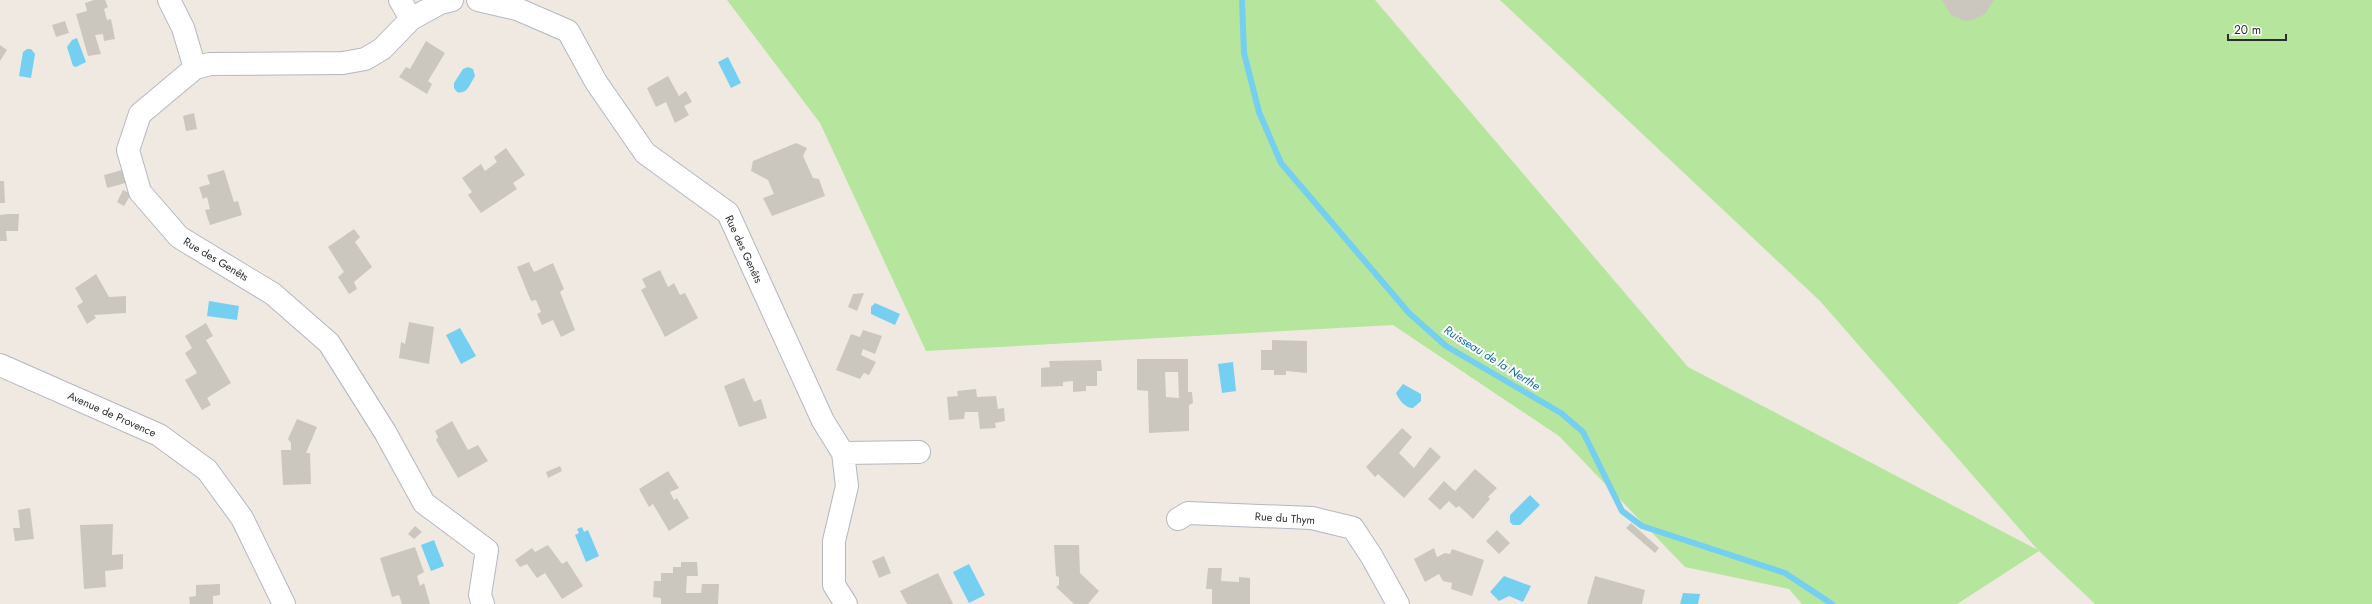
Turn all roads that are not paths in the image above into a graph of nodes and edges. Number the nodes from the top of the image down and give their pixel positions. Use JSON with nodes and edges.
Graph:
{"nodes":[{"id":1,"x":169,"y":0,"type":"edge"},
{"id":2,"x":400,"y":0,"type":"edge"},
{"id":3,"x":452,"y":0,"type":"edge"},
{"id":4,"x":478,"y":0,"type":"edge"},
{"id":5,"x":411,"y":19,"type":"junction"},
{"id":6,"x":195,"y":68,"type":"junction"},
{"id":7,"x":0,"y":364,"type":"edge"},
{"id":8,"x":919,"y":452,"type":"dead end"},
{"id":9,"x":843,"y":453,"type":"junction"},
{"id":10,"x":1178,"y":520,"type":"dead end"},
{"id":11,"x":284,"y":604,"type":"edge"},
{"id":12,"x":483,"y":604,"type":"edge"},
{"id":13,"x":846,"y":604,"type":"edge"},
{"id":14,"x":1398,"y":604,"type":"edge"}],
"edges":[{"from":1,"to":6,"type":"street"},
{"from":2,"to":5,"type":"street"},
{"from":3,"to":5,"type":"street","name":"Rue des Genêts"},
{"from":4,"to":9,"type":"street","name":"Rue des Genêts"},
{"from":5,"to":6,"type":"street","name":"Rue des Genêts"},
{"from":6,"to":12,"type":"street","name":"Rue des Genêts"},
{"from":7,"to":11,"type":"street","name":"Avenue de Provence"},
{"from":8,"to":9,"type":"street"},
{"from":9,"to":13,"type":"street","name":"Rue des Genêts"},
{"from":10,"to":14,"type":"street","name":"Rue du Thym"}]}
